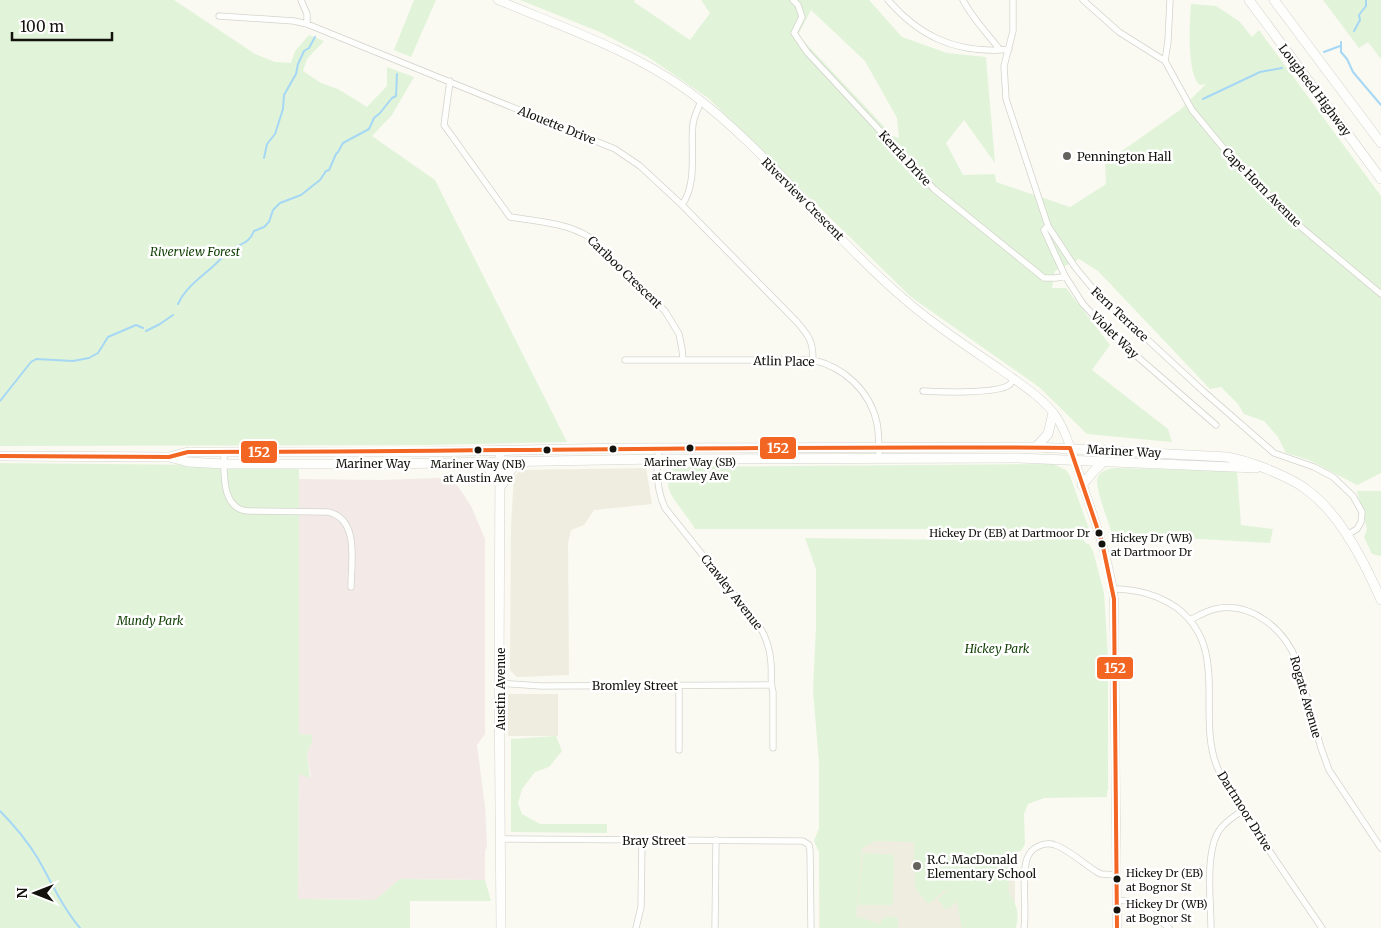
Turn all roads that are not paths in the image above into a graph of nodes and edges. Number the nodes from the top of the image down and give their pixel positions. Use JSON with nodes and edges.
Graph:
{"nodes":[{"id":1,"x":301,"y":0,"type":"edge"},
{"id":2,"x":498,"y":0,"type":"edge"},
{"id":3,"x":793,"y":0,"type":"edge"},
{"id":4,"x":888,"y":0,"type":"edge"},
{"id":5,"x":962,"y":0,"type":"edge"},
{"id":6,"x":1013,"y":0,"type":"edge"},
{"id":7,"x":1083,"y":0,"type":"edge"},
{"id":8,"x":1170,"y":0,"type":"edge"},
{"id":9,"x":1249,"y":0,"type":"edge"},
{"id":10,"x":1274,"y":0,"type":"edge"},
{"id":11,"x":219,"y":16,"type":"dead end"},
{"id":12,"x":307,"y":24,"type":"junction"},
{"id":13,"x":1008,"y":49,"type":"junction"},
{"id":14,"x":1000,"y":50,"type":"junction"},
{"id":15,"x":1165,"y":61,"type":"junction"},
{"id":16,"x":450,"y":82,"type":"junction"},
{"id":17,"x":701,"y":102,"type":"junction"},
{"id":18,"x":1381,"y":143,"type":"edge"},
{"id":19,"x":1381,"y":179,"type":"edge"},
{"id":20,"x":682,"y":205,"type":"junction"},
{"id":21,"x":1048,"y":226,"type":"junction"},
{"id":22,"x":1065,"y":276,"type":"junction"},
{"id":23,"x":1381,"y":294,"type":"edge"},
{"id":24,"x":624,"y":360,"type":"dead end"},
{"id":25,"x":683,"y":360,"type":"junction"},
{"id":26,"x":813,"y":360,"type":"junction"},
{"id":27,"x":1014,"y":379,"type":"junction"},
{"id":28,"x":923,"y":392,"type":"dead end"},
{"id":29,"x":1053,"y":413,"type":"junction"},
{"id":30,"x":1216,"y":425,"type":"dead end"},
{"id":31,"x":878,"y":446,"type":"junction"},
{"id":32,"x":1036,"y":447,"type":"junction"},
{"id":33,"x":659,"y":448,"type":"junction"},
{"id":34,"x":1070,"y":448,"type":"junction"},
{"id":35,"x":500,"y":450,"type":"junction"},
{"id":36,"x":224,"y":452,"type":"junction"},
{"id":37,"x":0,"y":456,"type":"edge"},
{"id":38,"x":168,"y":457,"type":"junction"},
{"id":39,"x":878,"y":458,"type":"junction"},
{"id":40,"x":657,"y":459,"type":"junction"},
{"id":41,"x":1074,"y":459,"type":"junction"},
{"id":42,"x":519,"y":461,"type":"junction"},
{"id":43,"x":481,"y":462,"type":"junction"},
{"id":44,"x":500,"y":462,"type":"junction"},
{"id":45,"x":1104,"y":462,"type":"junction"},
{"id":46,"x":224,"y":464,"type":"junction"},
{"id":47,"x":1268,"y":470,"type":"junction"},
{"id":48,"x":1082,"y":485,"type":"junction"},
{"id":49,"x":501,"y":486,"type":"junction"},
{"id":50,"x":1347,"y":535,"type":"junction"},
{"id":51,"x":351,"y":587,"type":"dead end"},
{"id":52,"x":1113,"y":589,"type":"junction"},
{"id":53,"x":1381,"y":600,"type":"edge"},
{"id":54,"x":1190,"y":620,"type":"junction"},
{"id":55,"x":499,"y":683,"type":"junction"},
{"id":56,"x":679,"y":685,"type":"junction"},
{"id":57,"x":771,"y":685,"type":"junction"},
{"id":58,"x":773,"y":748,"type":"dead end"},
{"id":59,"x":679,"y":750,"type":"dead end"},
{"id":60,"x":1242,"y":812,"type":"junction"},
{"id":61,"x":501,"y":840,"type":"junction"},
{"id":62,"x":642,"y":840,"type":"junction"},
{"id":63,"x":716,"y":840,"type":"junction"},
{"id":64,"x":1381,"y":848,"type":"edge"},
{"id":65,"x":1117,"y":875,"type":"junction"},
{"id":66,"x":1117,"y":900,"type":"junction"},
{"id":67,"x":501,"y":928,"type":"edge"},
{"id":68,"x":636,"y":928,"type":"edge"},
{"id":69,"x":715,"y":928,"type":"edge"},
{"id":70,"x":811,"y":928,"type":"edge"},
{"id":71,"x":1024,"y":928,"type":"edge"},
{"id":72,"x":1117,"y":928,"type":"edge"},
{"id":73,"x":1169,"y":928,"type":"edge"},
{"id":74,"x":1211,"y":928,"type":"edge"},
{"id":75,"x":1322,"y":928,"type":"edge"}],
"edges":[{"from":1,"to":12,"type":"street"},
{"from":2,"to":17,"type":"street","name":"Riverview Crescent"},
{"from":3,"to":22,"type":"street","name":"Kerria Drive"},
{"from":4,"to":14,"type":"street"},
{"from":5,"to":14,"type":"street"},
{"from":6,"to":13,"type":"street","name":"Fern Terrace"},
{"from":7,"to":15,"type":"street"},
{"from":8,"to":15,"type":"street"},
{"from":9,"to":19,"type":"main road","name":"Lougheed Highway"},
{"from":10,"to":18,"type":"main road","name":"Lougheed Highway"},
{"from":11,"to":12,"type":"street","name":"Alouette Drive"},
{"from":12,"to":16,"type":"street","name":"Alouette Drive"},
{"from":13,"to":14,"type":"street"},
{"from":13,"to":21,"type":"street","name":"Fern Terrace"},
{"from":15,"to":23,"type":"street","name":"Cape Horn Avenue"},
{"from":16,"to":20,"type":"street","name":"Alouette Drive"},
{"from":16,"to":25,"type":"street","name":"Cariboo Crescent"},
{"from":17,"to":20,"type":"street"},
{"from":17,"to":27,"type":"street","name":"Riverview Crescent"},
{"from":20,"to":26,"type":"street","name":"Alouette Drive"},
{"from":21,"to":22,"type":"street","name":"Violet Way"},
{"from":21,"to":50,"type":"street","name":"Fern Terrace"},
{"from":22,"to":30,"type":"street","name":"Violet Way"},
{"from":24,"to":25,"type":"street","name":"Atlin Place"},
{"from":25,"to":26,"type":"street","name":"Atlin Place"},
{"from":26,"to":31,"type":"street","name":"Atlin Place"},
{"from":27,"to":28,"type":"street"},
{"from":27,"to":29,"type":"street","name":"Riverview Crescent"},
{"from":29,"to":32,"type":"main road"},
{"from":29,"to":34,"type":"street","name":"Riverview Crescent"},
{"from":31,"to":32,"type":"main road","name":"Mariner Way"},
{"from":31,"to":33,"type":"main road","name":"Mariner Way"},
{"from":31,"to":39,"type":"street","name":"Atlin Place"},
{"from":32,"to":34,"type":"main road","name":"Mariner Way"},
{"from":33,"to":35,"type":"main road","name":"Mariner Way"},
{"from":33,"to":40,"type":"street","name":"Crawley Avenue"},
{"from":34,"to":41,"type":"street","name":"Riverview Crescent"},
{"from":34,"to":47,"type":"main road","name":"Mariner Way"},
{"from":35,"to":36,"type":"main road","name":"Mariner Way"},
{"from":35,"to":44,"type":"main road","name":"Austin Avenue"},
{"from":36,"to":38,"type":"main road","name":"Mariner Way"},
{"from":36,"to":46,"type":"street"},
{"from":37,"to":38,"type":"main road","name":"Mariner Way"},
{"from":38,"to":46,"type":"main road","name":"Mariner Way"},
{"from":39,"to":40,"type":"main road","name":"Mariner Way"},
{"from":39,"to":41,"type":"main road","name":"Mariner Way"},
{"from":40,"to":42,"type":"main road","name":"Mariner Way"},
{"from":40,"to":57,"type":"street","name":"Crawley Avenue"},
{"from":41,"to":45,"type":"main road","name":"Mariner Way"},
{"from":41,"to":48,"type":"street","name":"Riverview Crescent"},
{"from":42,"to":44,"type":"main road","name":"Mariner Way"},
{"from":42,"to":49,"type":"main road"},
{"from":43,"to":44,"type":"main road","name":"Mariner Way"},
{"from":43,"to":46,"type":"main road","name":"Mariner Way"},
{"from":43,"to":49,"type":"main road"},
{"from":44,"to":49,"type":"main road","name":"Austin Avenue"},
{"from":45,"to":47,"type":"main road","name":"Mariner Way"},
{"from":45,"to":48,"type":"main road"},
{"from":46,"to":51,"type":"street"},
{"from":47,"to":50,"type":"main road","name":"Mariner Way"},
{"from":48,"to":52,"type":"street","name":"Riverview Crescent"},
{"from":49,"to":55,"type":"main road","name":"Austin Avenue"},
{"from":50,"to":53,"type":"main road","name":"Mariner Way"},
{"from":52,"to":54,"type":"street","name":"Dartmoor Drive"},
{"from":52,"to":65,"type":"street","name":"Riverview Crescent"},
{"from":54,"to":60,"type":"street","name":"Dartmoor Drive"},
{"from":54,"to":64,"type":"street","name":"Rogate Avenue"},
{"from":55,"to":56,"type":"street","name":"Bromley Street"},
{"from":55,"to":61,"type":"main road","name":"Austin Avenue"},
{"from":56,"to":57,"type":"street","name":"Bromley Street"},
{"from":56,"to":59,"type":"street"},
{"from":57,"to":58,"type":"street","name":"Crawley Avenue"},
{"from":60,"to":74,"type":"street"},
{"from":60,"to":75,"type":"street","name":"Dartmoor Drive"},
{"from":61,"to":62,"type":"street","name":"Bray Street"},
{"from":61,"to":67,"type":"main road","name":"Austin Avenue"},
{"from":62,"to":63,"type":"street","name":"Bray Street"},
{"from":62,"to":68,"type":"street"},
{"from":63,"to":69,"type":"street"},
{"from":63,"to":70,"type":"street","name":"Bray Street"},
{"from":65,"to":66,"type":"street","name":"Riverview Crescent"},
{"from":65,"to":71,"type":"street"},
{"from":66,"to":72,"type":"street","name":"Riverview Crescent"},
{"from":66,"to":73,"type":"street"}]}
